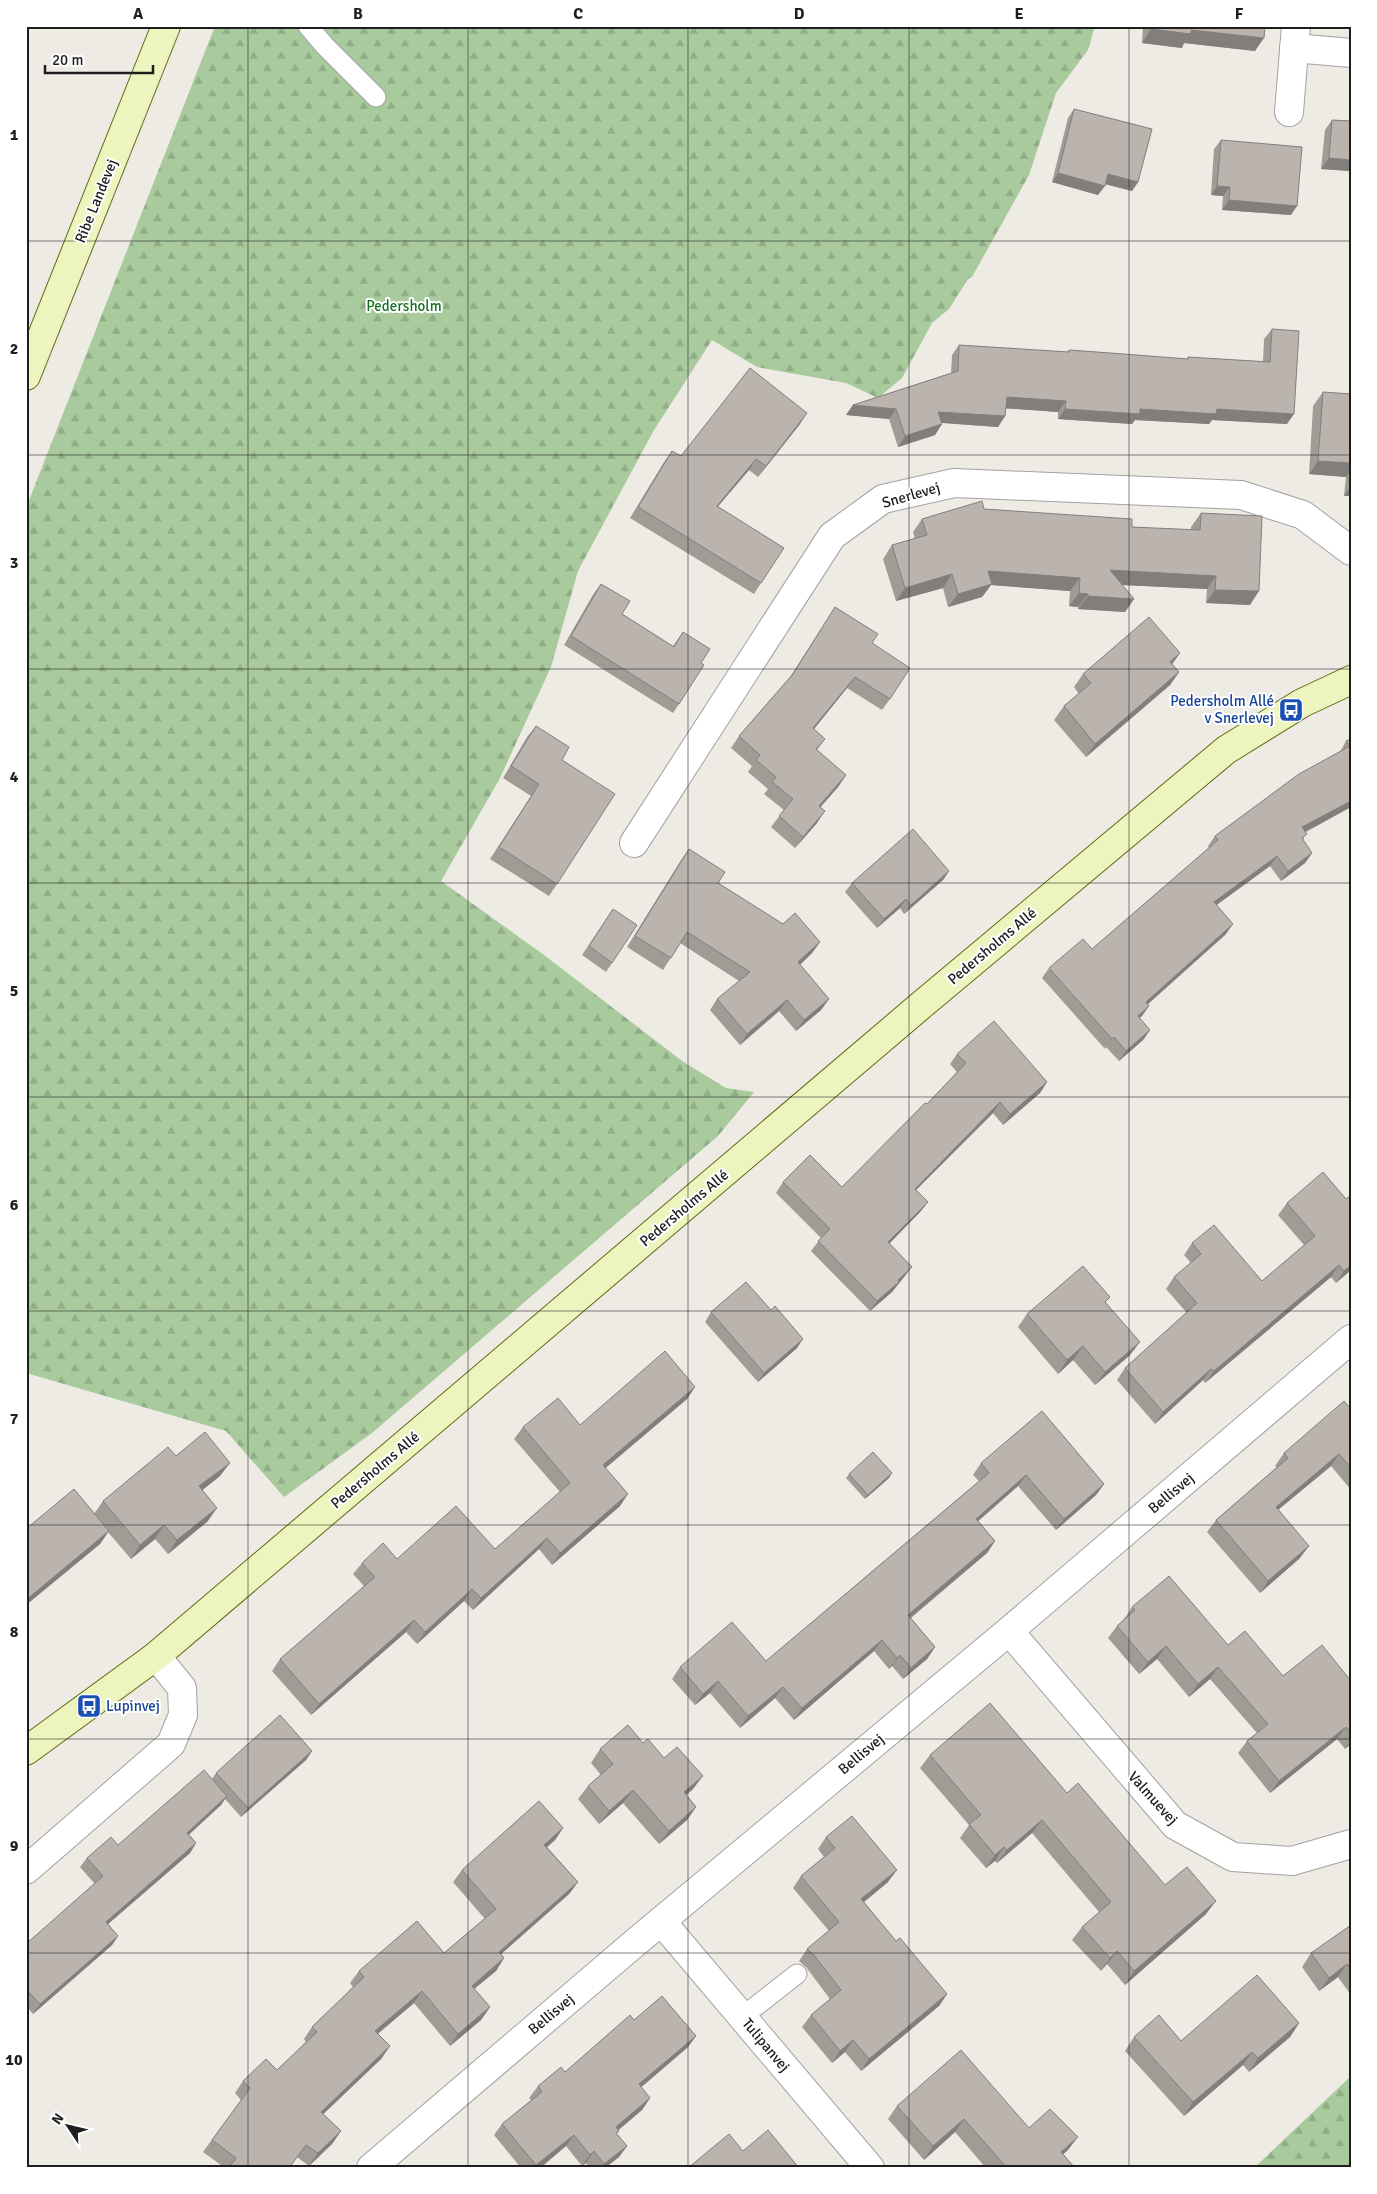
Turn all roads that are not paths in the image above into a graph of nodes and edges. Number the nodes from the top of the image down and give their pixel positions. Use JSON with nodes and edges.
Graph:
{"nodes":[{"id":1,"x":166,"y":26,"type":"edge"},
{"id":2,"x":308,"y":26,"type":"edge"},
{"id":3,"x":1295,"y":37,"type":"edge"},
{"id":4,"x":1351,"y":53,"type":"edge"},
{"id":5,"x":376,"y":97,"type":"dead end"},
{"id":6,"x":1290,"y":112,"type":"dead end"},
{"id":7,"x":26,"y":376,"type":"edge"},
{"id":8,"x":1351,"y":551,"type":"edge"},
{"id":9,"x":1351,"y":680,"type":"edge"},
{"id":10,"x":634,"y":843,"type":"dead end"},
{"id":11,"x":1351,"y":1339,"type":"edge"},
{"id":12,"x":1009,"y":1631,"type":"junction"},
{"id":13,"x":156,"y":1656,"type":"junction"},
{"id":14,"x":26,"y":1751,"type":"edge"},
{"id":15,"x":1351,"y":1844,"type":"edge"},
{"id":16,"x":26,"y":1870,"type":"edge"},
{"id":17,"x":661,"y":1921,"type":"junction"},
{"id":18,"x":797,"y":1974,"type":"dead end"},
{"id":19,"x":742,"y":2017,"type":"junction"},
{"id":20,"x":371,"y":2168,"type":"edge"},
{"id":21,"x":870,"y":2168,"type":"edge"}],
"edges":[{"from":1,"to":7,"type":"street","name":"Ribe Landevej"},
{"from":2,"to":5,"type":"lane"},
{"from":3,"to":4,"type":"street"},
{"from":3,"to":6,"type":"street"},
{"from":8,"to":10,"type":"street","name":"Snerlevej"},
{"from":9,"to":13,"type":"street","name":"Pedersholms Allé"},
{"from":11,"to":12,"type":"street","name":"Bellisvej"},
{"from":12,"to":15,"type":"street","name":"Valmuevej"},
{"from":12,"to":17,"type":"street","name":"Bellisvej"},
{"from":13,"to":14,"type":"street","name":"Pedersholms Allé"},
{"from":13,"to":16,"type":"street"},
{"from":17,"to":19,"type":"street","name":"Tulipanvej"},
{"from":17,"to":20,"type":"street","name":"Bellisvej"},
{"from":18,"to":19,"type":"lane"},
{"from":19,"to":21,"type":"street","name":"Tulipanvej"}]}
